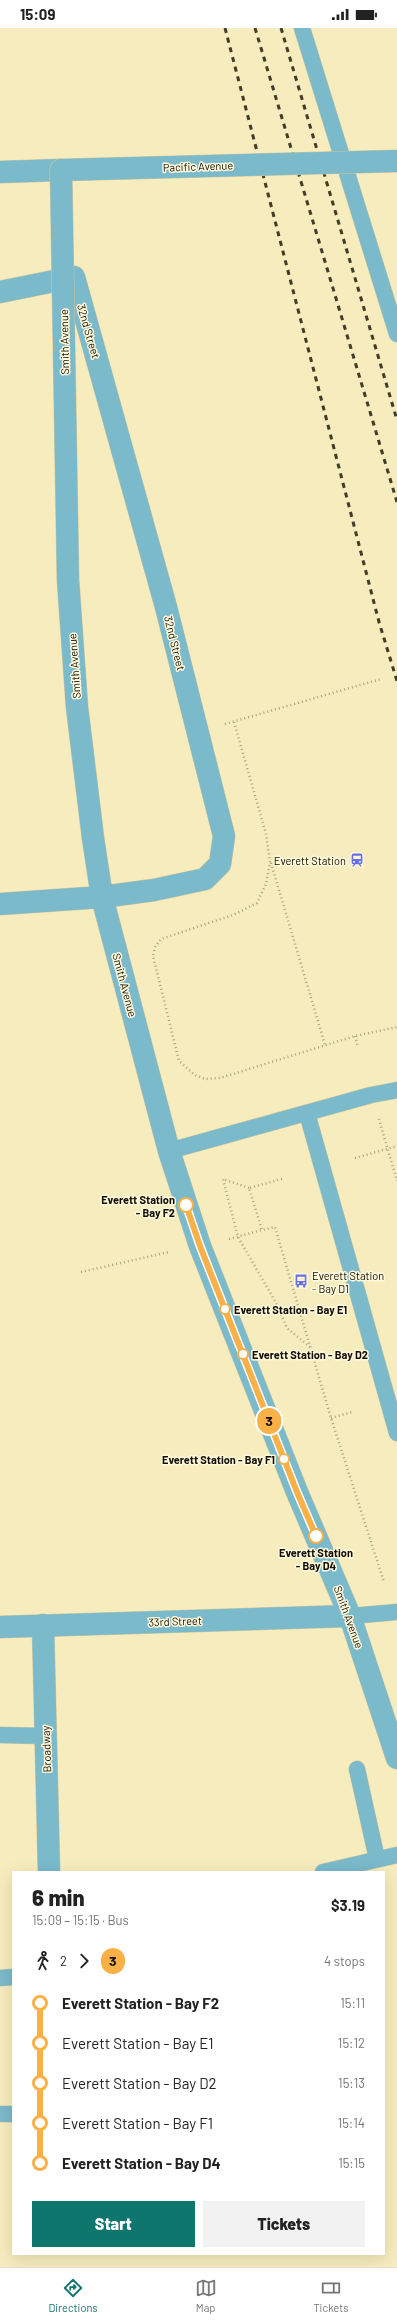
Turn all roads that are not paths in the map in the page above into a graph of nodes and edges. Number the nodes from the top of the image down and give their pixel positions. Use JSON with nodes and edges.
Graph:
{"nodes":[{"id":1,"x":302,"y":28,"type":"edge"},
{"id":2,"x":397,"y":161,"type":"edge"},
{"id":3,"x":61,"y":170,"type":"junction"},
{"id":4,"x":0,"y":172,"type":"edge"},
{"id":5,"x":0,"y":292,"type":"edge"},
{"id":6,"x":397,"y":334,"type":"edge"},
{"id":7,"x":102,"y":897,"type":"junction"},
{"id":8,"x":0,"y":904,"type":"edge"},
{"id":9,"x":397,"y":1090,"type":"edge"},
{"id":10,"x":307,"y":1113,"type":"junction"},
{"id":11,"x":169,"y":1151,"type":"junction"},
{"id":12,"x":397,"y":1433,"type":"edge"},
{"id":13,"x":397,"y":1612,"type":"edge"},
{"id":14,"x":350,"y":1616,"type":"junction"},
{"id":15,"x":43,"y":1625,"type":"junction"},
{"id":16,"x":0,"y":1627,"type":"edge"},
{"id":17,"x":0,"y":1735,"type":"edge"},
{"id":18,"x":46,"y":1736,"type":"junction"},
{"id":19,"x":397,"y":1758,"type":"edge"},
{"id":20,"x":357,"y":1769,"type":"dead end"},
{"id":21,"x":397,"y":1855,"type":"edge"},
{"id":22,"x":377,"y":1859,"type":"junction"},
{"id":23,"x":49,"y":1871,"type":"edge"},
{"id":24,"x":326,"y":1871,"type":"edge"},
{"id":25,"x":12,"y":1977,"type":"edge"},
{"id":26,"x":0,"y":1978,"type":"edge"},
{"id":27,"x":0,"y":2114,"type":"edge"},
{"id":28,"x":12,"y":2114,"type":"edge"}],
"edges":[{"from":1,"to":6,"type":"lane"},
{"from":2,"to":3,"type":"street","name":"Pacific Avenue","bridge":true},
{"from":3,"to":4,"type":"street","name":"Pacific Avenue"},
{"from":3,"to":7,"type":"street","name":"Smith Avenue","bridge":true},
{"from":5,"to":7,"type":"street","name":"32nd Street"},
{"from":7,"to":8,"type":"street","name":"32nd Street"},
{"from":7,"to":11,"type":"street","name":"Smith Avenue"},
{"from":9,"to":10,"type":"lane"},
{"from":10,"to":11,"type":"lane"},
{"from":10,"to":12,"type":"lane"},
{"from":11,"to":14,"type":"street","name":"Smith Avenue"},
{"from":13,"to":14,"type":"lane"},
{"from":14,"to":15,"type":"street","name":"33rd Street"},
{"from":14,"to":19,"type":"street","name":"Smith Avenue"},
{"from":15,"to":16,"type":"street","name":"33rd Street"},
{"from":15,"to":18,"type":"street","name":"Broadway"},
{"from":17,"to":18,"type":"lane"},
{"from":18,"to":23,"type":"street","name":"Broadway"},
{"from":20,"to":22,"type":"lane"},
{"from":21,"to":22,"type":"lane"},
{"from":22,"to":24,"type":"lane"},
{"from":25,"to":26,"type":"lane"},
{"from":27,"to":28,"type":"lane"}]}
